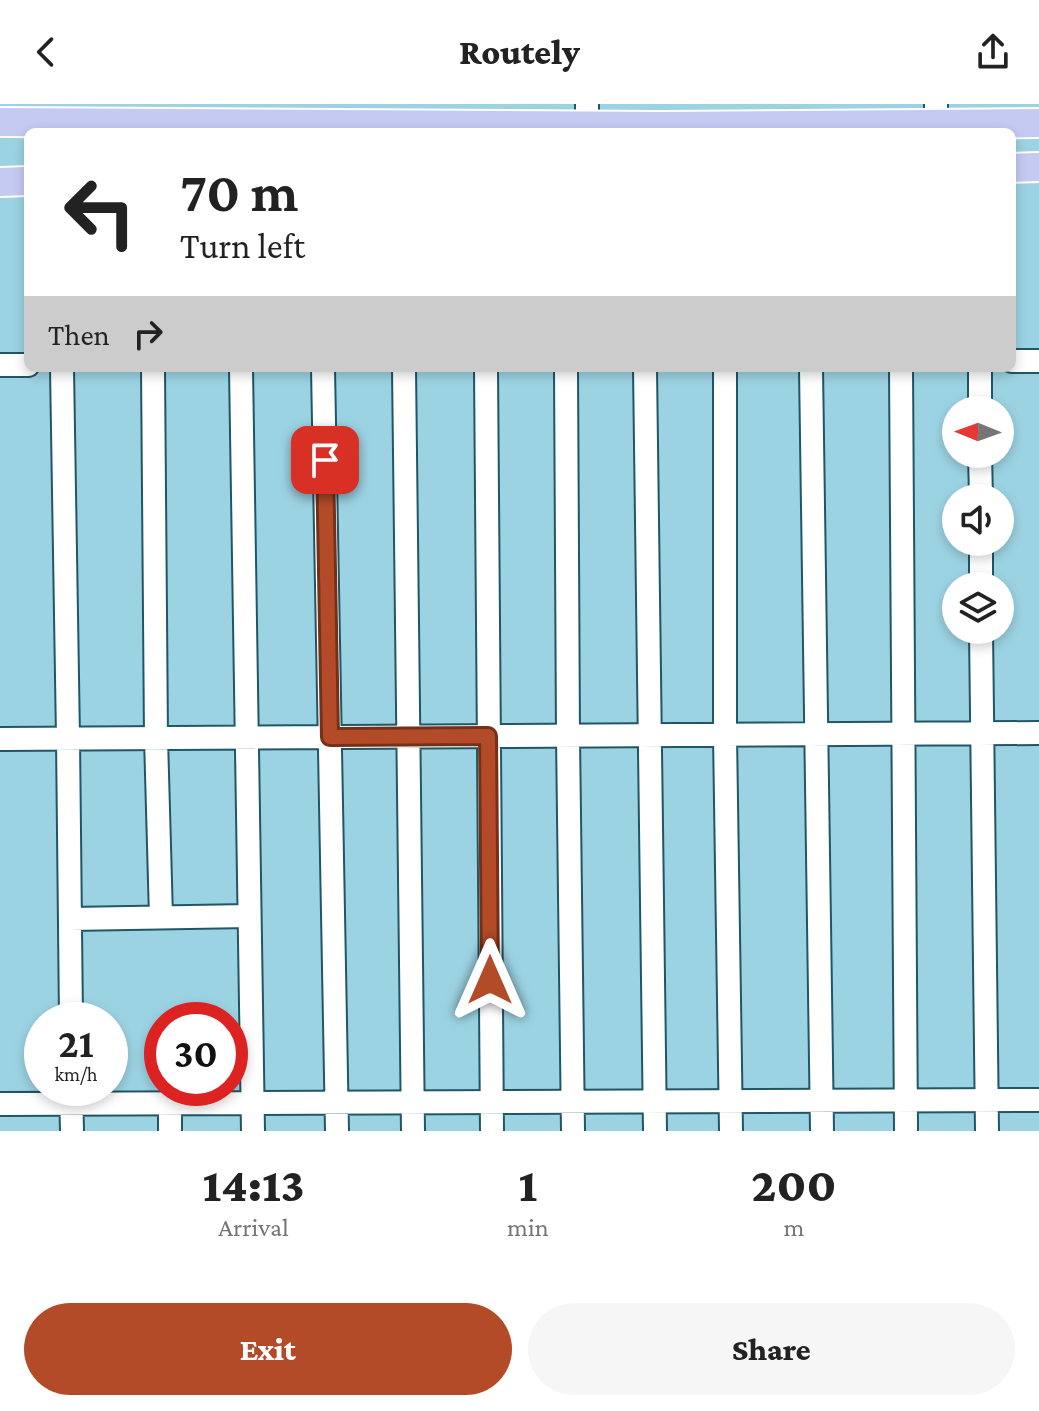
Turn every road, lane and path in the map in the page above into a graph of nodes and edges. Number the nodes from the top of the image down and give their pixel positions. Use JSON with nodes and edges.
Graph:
{"nodes":[{"id":1,"x":226,"y":114,"type":"edge"},
{"id":2,"x":587,"y":115,"type":"edge"},
{"id":3,"x":936,"y":120,"type":"edge"},
{"id":4,"x":0,"y":122,"type":"edge"},
{"id":5,"x":1039,"y":123,"type":"edge"},
{"id":6,"x":1039,"y":167,"type":"edge"},
{"id":7,"x":1016,"y":168,"type":"edge"},
{"id":8,"x":24,"y":181,"type":"edge"},
{"id":9,"x":0,"y":182,"type":"edge"},
{"id":10,"x":1016,"y":361,"type":"edge"},
{"id":11,"x":1039,"y":361,"type":"edge"},
{"id":12,"x":0,"y":365,"type":"edge"},
{"id":13,"x":24,"y":365,"type":"edge"},
{"id":14,"x":62,"y":372,"type":"edge"},
{"id":15,"x":153,"y":372,"type":"edge"},
{"id":16,"x":241,"y":372,"type":"edge"},
{"id":17,"x":323,"y":372,"type":"edge"},
{"id":18,"x":404,"y":372,"type":"edge"},
{"id":19,"x":486,"y":372,"type":"edge"},
{"id":20,"x":566,"y":372,"type":"edge"},
{"id":21,"x":645,"y":372,"type":"edge"},
{"id":22,"x":725,"y":372,"type":"edge"},
{"id":23,"x":811,"y":372,"type":"edge"},
{"id":24,"x":901,"y":372,"type":"edge"},
{"id":25,"x":980,"y":372,"type":"edge"},
{"id":26,"x":980,"y":396,"type":"edge"},
{"id":27,"x":981,"y":644,"type":"edge"},
{"id":28,"x":1039,"y":733,"type":"edge"},
{"id":29,"x":817,"y":734,"type":"junction"},
{"id":30,"x":903,"y":734,"type":"junction"},
{"id":31,"x":981,"y":734,"type":"junction"},
{"id":32,"x":650,"y":735,"type":"junction"},
{"id":33,"x":725,"y":735,"type":"junction"},
{"id":34,"x":408,"y":736,"type":"junction"},
{"id":35,"x":488,"y":736,"type":"junction"},
{"id":36,"x":568,"y":736,"type":"junction"},
{"id":37,"x":247,"y":737,"type":"junction"},
{"id":38,"x":330,"y":737,"type":"junction"},
{"id":39,"x":68,"y":738,"type":"junction"},
{"id":40,"x":156,"y":738,"type":"junction"},
{"id":41,"x":0,"y":739,"type":"edge"},
{"id":42,"x":249,"y":916,"type":"junction"},
{"id":43,"x":161,"y":917,"type":"junction"},
{"id":44,"x":70,"y":919,"type":"junction"},
{"id":45,"x":71,"y":1002,"type":"edge"},
{"id":46,"x":906,"y":1100,"type":"junction"},
{"id":47,"x":986,"y":1100,"type":"junction"},
{"id":48,"x":1039,"y":1100,"type":"edge"},
{"id":49,"x":24,"y":1101,"type":"edge"},
{"id":50,"x":731,"y":1101,"type":"junction"},
{"id":51,"x":822,"y":1101,"type":"junction"},
{"id":52,"x":337,"y":1102,"type":"junction"},
{"id":53,"x":412,"y":1102,"type":"junction"},
{"id":54,"x":491,"y":1102,"type":"junction"},
{"id":55,"x":573,"y":1102,"type":"junction"},
{"id":56,"x":655,"y":1102,"type":"junction"},
{"id":57,"x":248,"y":1103,"type":"edge"},
{"id":58,"x":252,"y":1103,"type":"junction"},
{"id":59,"x":0,"y":1104,"type":"edge"},
{"id":60,"x":71,"y":1106,"type":"edge"},
{"id":61,"x":170,"y":1106,"type":"edge"},
{"id":62,"x":72,"y":1131,"type":"edge"},
{"id":63,"x":170,"y":1131,"type":"edge"},
{"id":64,"x":253,"y":1131,"type":"edge"},
{"id":65,"x":337,"y":1131,"type":"edge"},
{"id":66,"x":413,"y":1131,"type":"edge"},
{"id":67,"x":492,"y":1131,"type":"edge"},
{"id":68,"x":573,"y":1131,"type":"edge"},
{"id":69,"x":655,"y":1131,"type":"edge"},
{"id":70,"x":731,"y":1131,"type":"edge"},
{"id":71,"x":822,"y":1131,"type":"edge"},
{"id":72,"x":906,"y":1131,"type":"edge"},
{"id":73,"x":987,"y":1131,"type":"edge"}],
"edges":[{"from":1,"to":2,"type":"main road"},
{"from":1,"to":4,"type":"main road"},
{"from":2,"to":3,"type":"main road"},
{"from":3,"to":5,"type":"main road"},
{"from":6,"to":7,"type":"main road"},
{"from":8,"to":9,"type":"main road"},
{"from":10,"to":11,"type":"street"},
{"from":12,"to":13,"type":"street"},
{"from":14,"to":39,"type":"street"},
{"from":15,"to":40,"type":"street"},
{"from":16,"to":37,"type":"street"},
{"from":17,"to":38,"type":"street"},
{"from":18,"to":34,"type":"street"},
{"from":19,"to":35,"type":"street"},
{"from":20,"to":36,"type":"street"},
{"from":21,"to":32,"type":"street"},
{"from":22,"to":33,"type":"street"},
{"from":23,"to":29,"type":"street"},
{"from":24,"to":30,"type":"street"},
{"from":25,"to":26,"type":"street"},
{"from":27,"to":31,"type":"street"},
{"from":28,"to":31,"type":"street"},
{"from":29,"to":30,"type":"street"},
{"from":29,"to":33,"type":"street"},
{"from":29,"to":51,"type":"street"},
{"from":30,"to":31,"type":"street"},
{"from":30,"to":46,"type":"street"},
{"from":31,"to":47,"type":"street"},
{"from":32,"to":33,"type":"street"},
{"from":32,"to":36,"type":"street"},
{"from":32,"to":56,"type":"street"},
{"from":33,"to":50,"type":"street"},
{"from":34,"to":35,"type":"street"},
{"from":34,"to":38,"type":"street"},
{"from":34,"to":53,"type":"street"},
{"from":35,"to":36,"type":"street"},
{"from":35,"to":54,"type":"street"},
{"from":36,"to":55,"type":"street"},
{"from":37,"to":38,"type":"street"},
{"from":37,"to":40,"type":"street"},
{"from":37,"to":42,"type":"street"},
{"from":38,"to":52,"type":"street"},
{"from":39,"to":40,"type":"street"},
{"from":39,"to":41,"type":"street"},
{"from":39,"to":44,"type":"street"},
{"from":40,"to":43,"type":"street"},
{"from":42,"to":43,"type":"street"},
{"from":42,"to":58,"type":"street"},
{"from":43,"to":44,"type":"street"},
{"from":44,"to":45,"type":"street"},
{"from":46,"to":47,"type":"street"},
{"from":46,"to":51,"type":"street"},
{"from":46,"to":72,"type":"street"},
{"from":47,"to":48,"type":"street"},
{"from":47,"to":73,"type":"street"},
{"from":49,"to":59,"type":"street"},
{"from":50,"to":51,"type":"street"},
{"from":50,"to":56,"type":"street"},
{"from":50,"to":70,"type":"street"},
{"from":51,"to":71,"type":"street"},
{"from":52,"to":53,"type":"street"},
{"from":52,"to":58,"type":"street"},
{"from":52,"to":65,"type":"street"},
{"from":53,"to":54,"type":"street"},
{"from":53,"to":66,"type":"street"},
{"from":54,"to":55,"type":"street"},
{"from":54,"to":67,"type":"street"},
{"from":55,"to":56,"type":"street"},
{"from":55,"to":68,"type":"street"},
{"from":56,"to":69,"type":"street"},
{"from":57,"to":58,"type":"street"},
{"from":58,"to":64,"type":"street"},
{"from":60,"to":62,"type":"street"},
{"from":61,"to":63,"type":"street"}]}
